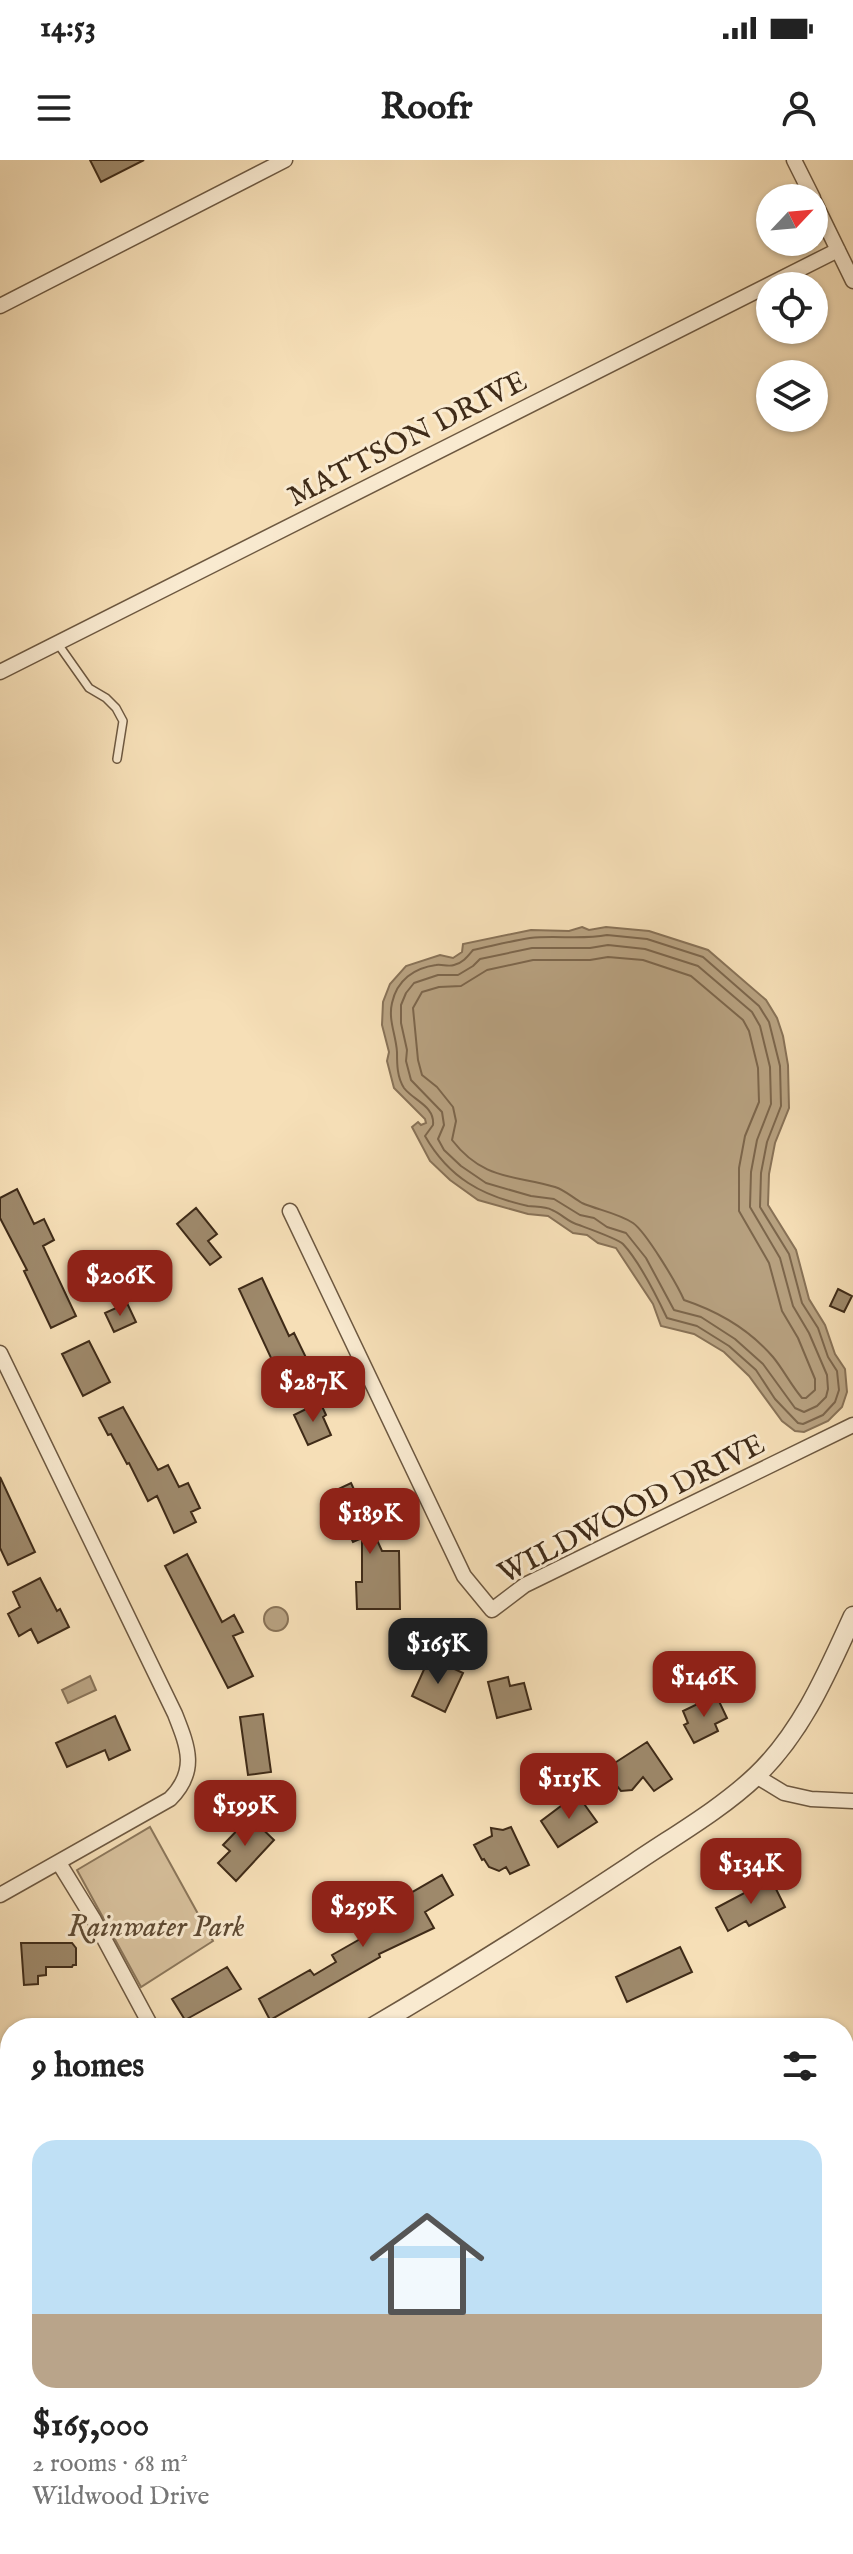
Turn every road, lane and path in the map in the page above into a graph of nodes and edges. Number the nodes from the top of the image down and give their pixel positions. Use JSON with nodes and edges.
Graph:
{"nodes":[{"id":1,"x":285,"y":160,"type":"edge"},
{"id":2,"x":794,"y":160,"type":"edge"},
{"id":3,"x":806,"y":184,"type":"edge"},
{"id":4,"x":828,"y":230,"type":"edge"},
{"id":5,"x":838,"y":250,"type":"junction"},
{"id":6,"x":853,"y":281,"type":"edge"},
{"id":7,"x":0,"y":306,"type":"edge"},
{"id":8,"x":58,"y":644,"type":"junction"},
{"id":9,"x":0,"y":672,"type":"edge"},
{"id":10,"x":117,"y":759,"type":"dead end"},
{"id":11,"x":290,"y":1211,"type":"dead end"},
{"id":12,"x":0,"y":1353,"type":"edge"},
{"id":13,"x":853,"y":1425,"type":"edge"},
{"id":14,"x":853,"y":1616,"type":"edge"},
{"id":15,"x":756,"y":1776,"type":"junction"},
{"id":16,"x":853,"y":1801,"type":"edge"},
{"id":17,"x":59,"y":1863,"type":"junction"},
{"id":18,"x":0,"y":1895,"type":"edge"},
{"id":19,"x":147,"y":2018,"type":"edge"},
{"id":20,"x":388,"y":2018,"type":"edge"}],
"edges":[{"from":1,"to":7,"type":"street"},
{"from":2,"to":3,"type":"street"},
{"from":4,"to":5,"type":"street"},
{"from":5,"to":6,"type":"street"},
{"from":5,"to":8,"type":"street","name":"MATTSON DRIVE"},
{"from":8,"to":9,"type":"street","name":"MATTSON DRIVE"},
{"from":8,"to":10,"type":"lane"},
{"from":11,"to":13,"type":"street","name":"WILDWOOD DRIVE"},
{"from":12,"to":17,"type":"street"},
{"from":14,"to":15,"type":"street"},
{"from":15,"to":16,"type":"street"},
{"from":15,"to":20,"type":"street"},
{"from":17,"to":18,"type":"street"},
{"from":17,"to":19,"type":"street"}]}
